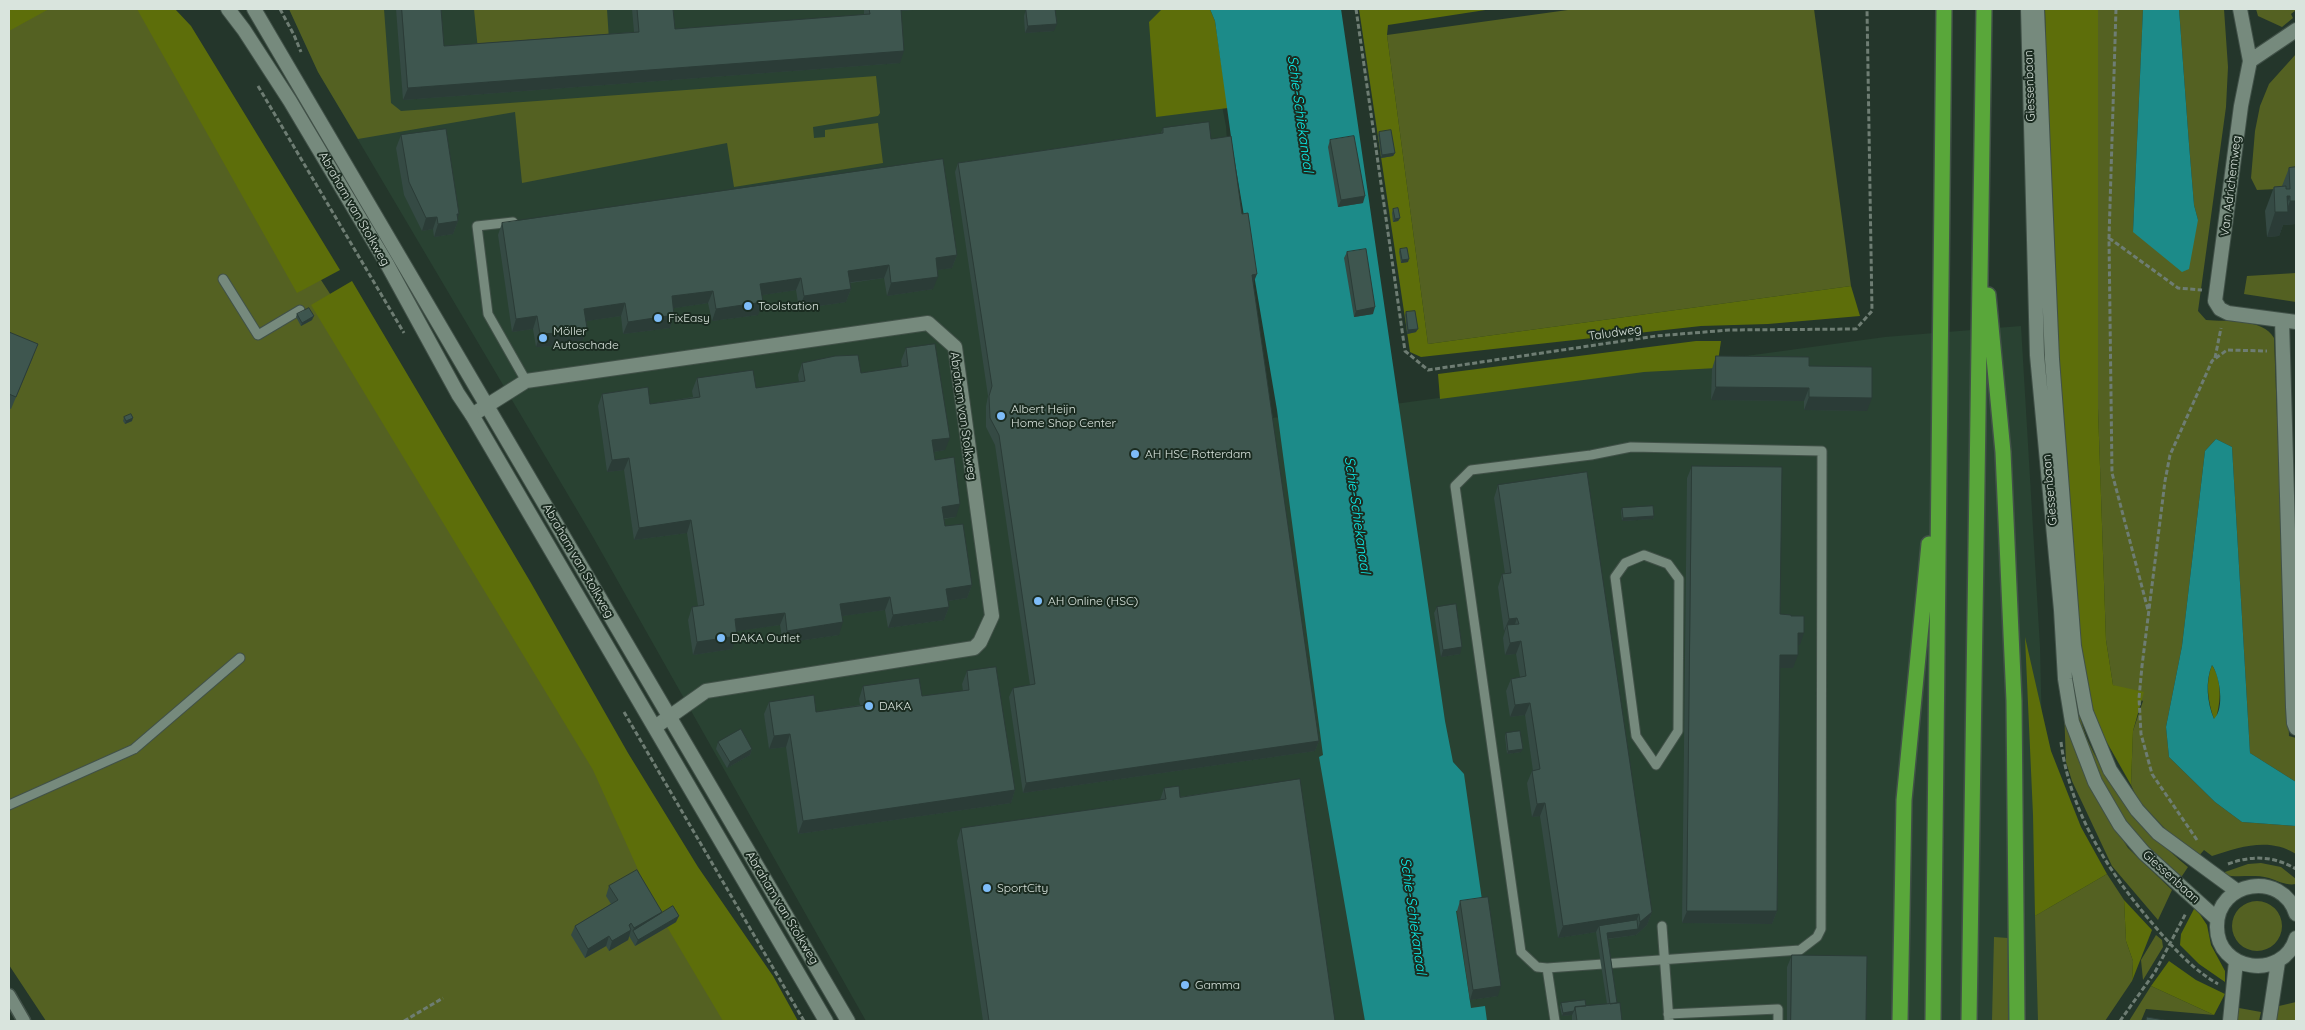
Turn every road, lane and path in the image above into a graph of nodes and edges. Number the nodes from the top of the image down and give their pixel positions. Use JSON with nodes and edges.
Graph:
{"nodes":[{"id":1,"x":228,"y":9,"type":"edge"},
{"id":2,"x":254,"y":9,"type":"edge"},
{"id":3,"x":1356,"y":9,"type":"edge"},
{"id":4,"x":1867,"y":9,"type":"edge"},
{"id":5,"x":1944,"y":9,"type":"edge"},
{"id":6,"x":1984,"y":9,"type":"edge"},
{"id":7,"x":2028,"y":9,"type":"edge"},
{"id":8,"x":2038,"y":9,"type":"edge"},
{"id":9,"x":2116,"y":9,"type":"edge"},
{"id":10,"x":2240,"y":9,"type":"edge"},
{"id":11,"x":2296,"y":30,"type":"edge"},
{"id":12,"x":2250,"y":60,"type":"junction"},
{"id":13,"x":527,"y":221,"type":"edge"},
{"id":14,"x":1981,"y":226,"type":"junction"},
{"id":15,"x":2109,"y":238,"type":"junction"},
{"id":16,"x":222,"y":279,"type":"dead end"},
{"id":17,"x":2217,"y":292,"type":"junction"},
{"id":18,"x":300,"y":310,"type":"edge"},
{"id":19,"x":2222,"y":310,"type":"junction"},
{"id":20,"x":2282,"y":320,"type":"junction"},
{"id":21,"x":2296,"y":322,"type":"edge"},
{"id":22,"x":2283,"y":352,"type":"junction"},
{"id":23,"x":2215,"y":359,"type":"junction"},
{"id":24,"x":526,"y":381,"type":"junction"},
{"id":25,"x":487,"y":404,"type":"junction"},
{"id":26,"x":472,"y":415,"type":"junction"},
{"id":27,"x":1939,"y":445,"type":"junction"},
{"id":28,"x":2148,"y":613,"type":"junction"},
{"id":29,"x":240,"y":658,"type":"dead end"},
{"id":30,"x":670,"y":718,"type":"junction"},
{"id":31,"x":655,"y":727,"type":"junction"},
{"id":32,"x":2296,"y":728,"type":"edge"},
{"id":33,"x":1656,"y":765,"type":"joint"},
{"id":34,"x":9,"y":805,"type":"edge"},
{"id":35,"x":2199,"y":844,"type":"dead end"},
{"id":36,"x":2236,"y":891,"type":"junction"},
{"id":37,"x":2291,"y":895,"type":"edge"},
{"id":38,"x":2296,"y":914,"type":"edge"},
{"id":39,"x":2217,"y":919,"type":"junction"},
{"id":40,"x":1662,"y":926,"type":"dead end"},
{"id":41,"x":2296,"y":938,"type":"edge"},
{"id":42,"x":2170,"y":944,"type":"dead end"},
{"id":43,"x":1663,"y":961,"type":"junction"},
{"id":44,"x":2236,"y":962,"type":"junction"},
{"id":45,"x":2278,"y":962,"type":"junction"},
{"id":46,"x":1547,"y":968,"type":"junction"},
{"id":47,"x":9,"y":995,"type":"edge"},
{"id":48,"x":443,"y":998,"type":"dead end"},
{"id":49,"x":1668,"y":1018,"type":"edge"},
{"id":50,"x":24,"y":1021,"type":"edge"},
{"id":51,"x":404,"y":1021,"type":"edge"},
{"id":52,"x":826,"y":1021,"type":"edge"},
{"id":53,"x":848,"y":1021,"type":"edge"},
{"id":54,"x":1555,"y":1021,"type":"edge"},
{"id":55,"x":1778,"y":1021,"type":"edge"},
{"id":56,"x":1900,"y":1021,"type":"edge"},
{"id":57,"x":1934,"y":1021,"type":"edge"},
{"id":58,"x":1969,"y":1021,"type":"edge"},
{"id":59,"x":2018,"y":1021,"type":"edge"},
{"id":60,"x":2120,"y":1021,"type":"edge"},
{"id":61,"x":2230,"y":1021,"type":"edge"},
{"id":62,"x":2269,"y":1021,"type":"edge"}],
"edges":[{"from":1,"to":26,"type":"street","name":"Abraham van Stolkweg"},
{"from":2,"to":25,"type":"street","name":"Abraham van Stolkweg"},
{"from":3,"to":4,"type":"path","name":"Taludweg"},
{"from":5,"to":27,"type":"highway"},
{"from":6,"to":14,"type":"highway"},
{"from":7,"to":39,"type":"street","name":"Giessenbaan"},
{"from":8,"to":36,"type":"street","name":"Giessenbaan"},
{"from":9,"to":15,"type":"path"},
{"from":10,"to":12,"type":"street","name":"Van Adrichemweg"},
{"from":11,"to":12,"type":"street"},
{"from":12,"to":17,"type":"street","name":"Van Adrichemweg"},
{"from":13,"to":24,"type":"lane"},
{"from":14,"to":58,"type":"highway"},
{"from":14,"to":59,"type":"highway"},
{"from":15,"to":17,"type":"path"},
{"from":15,"to":28,"type":"path"},
{"from":16,"to":18,"type":"lane"},
{"from":17,"to":19,"type":"street","name":"Van Adrichemweg"},
{"from":19,"to":20,"type":"street"},
{"from":19,"to":23,"type":"path"},
{"from":20,"to":21,"type":"street"},
{"from":20,"to":22,"type":"street"},
{"from":22,"to":23,"type":"path"},
{"from":22,"to":32,"type":"street"},
{"from":23,"to":28,"type":"path"},
{"from":24,"to":25,"type":"street","name":"Abraham van Stolkweg"},
{"from":24,"to":30,"type":"street","name":"Abraham van Stolkweg"},
{"from":25,"to":26,"type":"street","name":"Abraham van Stolkweg"},
{"from":25,"to":30,"type":"street","name":"Abraham van Stolkweg"},
{"from":26,"to":31,"type":"street","name":"Abraham van Stolkweg"},
{"from":27,"to":56,"type":"highway"},
{"from":27,"to":57,"type":"highway"},
{"from":28,"to":35,"type":"path"},
{"from":29,"to":34,"type":"lane"},
{"from":30,"to":31,"type":"street","name":"Abraham van Stolkweg"},
{"from":30,"to":53,"type":"street","name":"Abraham van Stolkweg"},
{"from":31,"to":52,"type":"street","name":"Abraham van Stolkweg"},
{"from":33,"to":33,"type":"lane"},
{"from":36,"to":37,"type":"street"},
{"from":36,"to":39,"type":"street"},
{"from":37,"to":38,"type":"street"},
{"from":39,"to":44,"type":"street"},
{"from":40,"to":43,"type":"lane"},
{"from":41,"to":45,"type":"street"},
{"from":42,"to":60,"type":"path"},
{"from":43,"to":46,"type":"lane"},
{"from":43,"to":46,"type":"lane"},
{"from":43,"to":49,"type":"lane"},
{"from":44,"to":45,"type":"street"},
{"from":44,"to":61,"type":"street"},
{"from":45,"to":62,"type":"street"},
{"from":46,"to":54,"type":"lane"},
{"from":47,"to":50,"type":"street"},
{"from":48,"to":51,"type":"path"},
{"from":49,"to":55,"type":"lane"}]}
